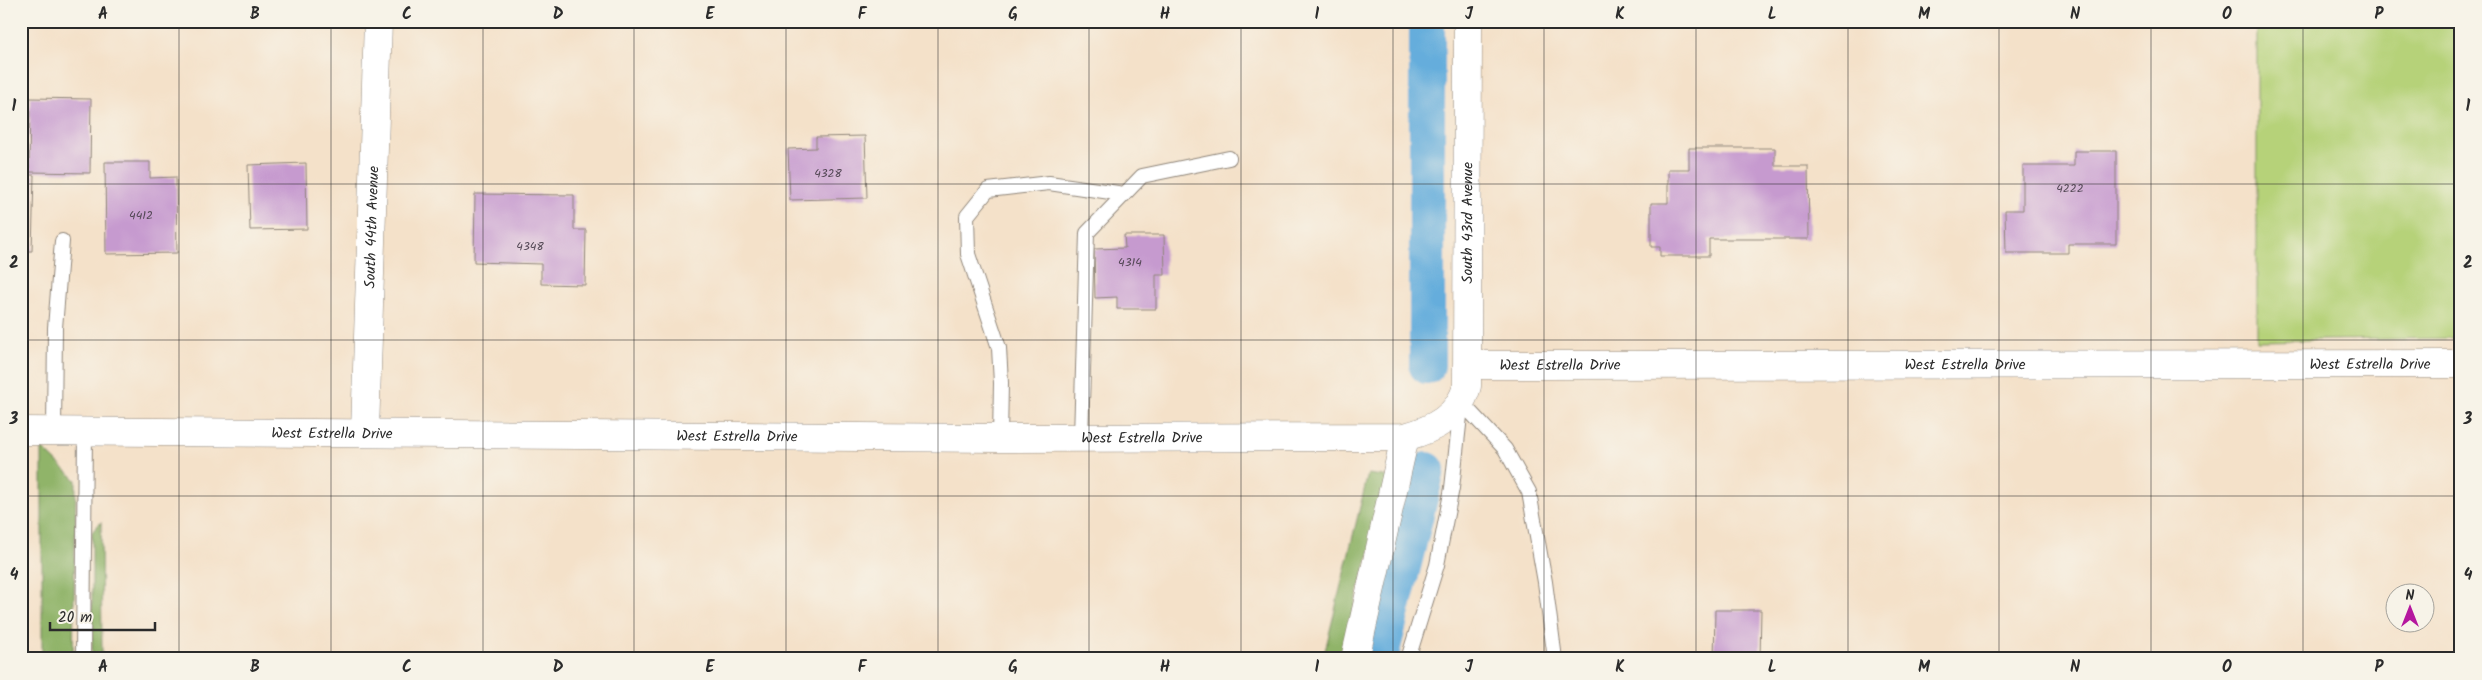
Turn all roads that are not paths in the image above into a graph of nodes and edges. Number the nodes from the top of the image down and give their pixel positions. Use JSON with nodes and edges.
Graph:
{"nodes":[{"id":1,"x":378,"y":21,"type":"edge"},
{"id":2,"x":1468,"y":21,"type":"edge"},
{"id":3,"x":1229,"y":158,"type":"dead end"},
{"id":4,"x":1124,"y":194,"type":"junction"},
{"id":5,"x":62,"y":241,"type":"dead end"},
{"id":6,"x":2461,"y":364,"type":"edge"},
{"id":7,"x":1468,"y":365,"type":"junction"},
{"id":8,"x":1454,"y":410,"type":"junction"},
{"id":9,"x":21,"y":431,"type":"edge"},
{"id":10,"x":54,"y":431,"type":"junction"},
{"id":11,"x":85,"y":432,"type":"junction"},
{"id":12,"x":365,"y":432,"type":"junction"},
{"id":13,"x":1081,"y":437,"type":"junction"},
{"id":14,"x":1405,"y":437,"type":"junction"},
{"id":15,"x":1000,"y":438,"type":"junction"},
{"id":16,"x":83,"y":659,"type":"edge"},
{"id":17,"x":1355,"y":659,"type":"edge"},
{"id":18,"x":1408,"y":659,"type":"edge"},
{"id":19,"x":1555,"y":659,"type":"edge"}],
"edges":[{"from":1,"to":12,"type":"street","name":"South 44th Avenue"},
{"from":2,"to":7,"type":"street","name":"South 43rd Avenue"},
{"from":3,"to":4,"type":"lane"},
{"from":4,"to":13,"type":"lane"},
{"from":4,"to":15,"type":"lane"},
{"from":5,"to":10,"type":"lane"},
{"from":6,"to":7,"type":"street","name":"West Estrella Drive"},
{"from":7,"to":8,"type":"street","name":"South 43rd Avenue"},
{"from":8,"to":14,"type":"street","name":"West Estrella Drive"},
{"from":8,"to":18,"type":"lane"},
{"from":8,"to":19,"type":"lane"},
{"from":9,"to":10,"type":"street","name":"West Estrella Drive"},
{"from":10,"to":11,"type":"street","name":"West Estrella Drive"},
{"from":11,"to":12,"type":"street","name":"West Estrella Drive"},
{"from":11,"to":16,"type":"lane"},
{"from":12,"to":15,"type":"street","name":"West Estrella Drive"},
{"from":13,"to":14,"type":"street","name":"West Estrella Drive"},
{"from":13,"to":15,"type":"street","name":"West Estrella Drive"},
{"from":14,"to":17,"type":"street"}]}
